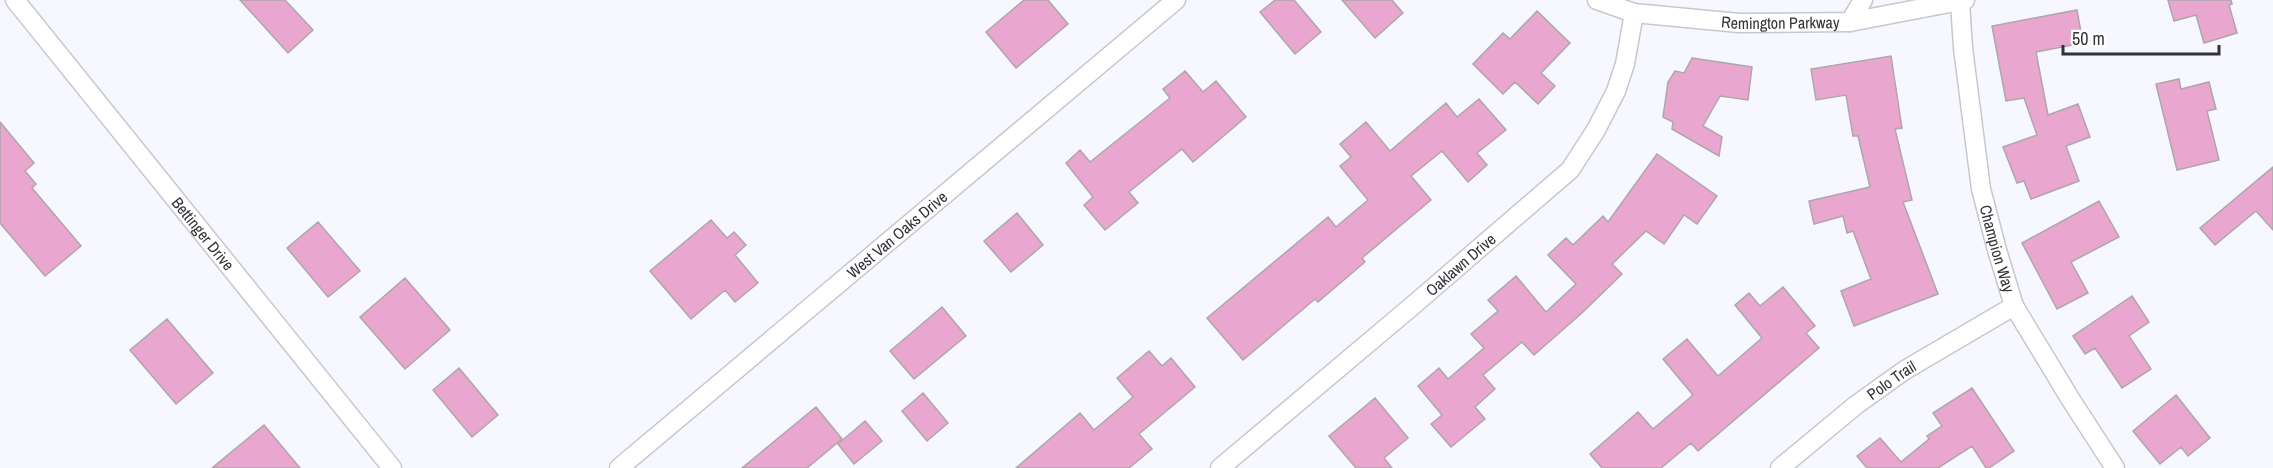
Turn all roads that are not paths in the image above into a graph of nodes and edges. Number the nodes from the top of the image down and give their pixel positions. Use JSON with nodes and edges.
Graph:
{"nodes":[{"id":1,"x":15,"y":0,"type":"edge"},
{"id":2,"x":1176,"y":0,"type":"edge"},
{"id":3,"x":1597,"y":0,"type":"edge"},
{"id":4,"x":1863,"y":0,"type":"edge"},
{"id":5,"x":1962,"y":1,"type":"edge"},
{"id":6,"x":1634,"y":13,"type":"junction"},
{"id":7,"x":1850,"y":22,"type":"junction"},
{"id":8,"x":2014,"y":306,"type":"junction"},
{"id":9,"x":392,"y":468,"type":"edge"},
{"id":10,"x":619,"y":468,"type":"edge"},
{"id":11,"x":1220,"y":468,"type":"edge"},
{"id":12,"x":1780,"y":468,"type":"edge"},
{"id":13,"x":2115,"y":468,"type":"edge"}],
"edges":[{"from":1,"to":9,"type":"street","name":"Bettinger Drive"},
{"from":2,"to":10,"type":"street","name":"West Van Oaks Drive"},
{"from":3,"to":6,"type":"street","name":"Remington Parkway"},
{"from":4,"to":7,"type":"street"},
{"from":5,"to":7,"type":"street","name":"Remington Parkway"},
{"from":5,"to":8,"type":"street","name":"Champion Way"},
{"from":6,"to":7,"type":"street","name":"Remington Parkway"},
{"from":6,"to":11,"type":"street","name":"Oaklawn Drive"},
{"from":8,"to":12,"type":"street","name":"Polo Trail"},
{"from":8,"to":13,"type":"street","name":"Champion Way"}]}
